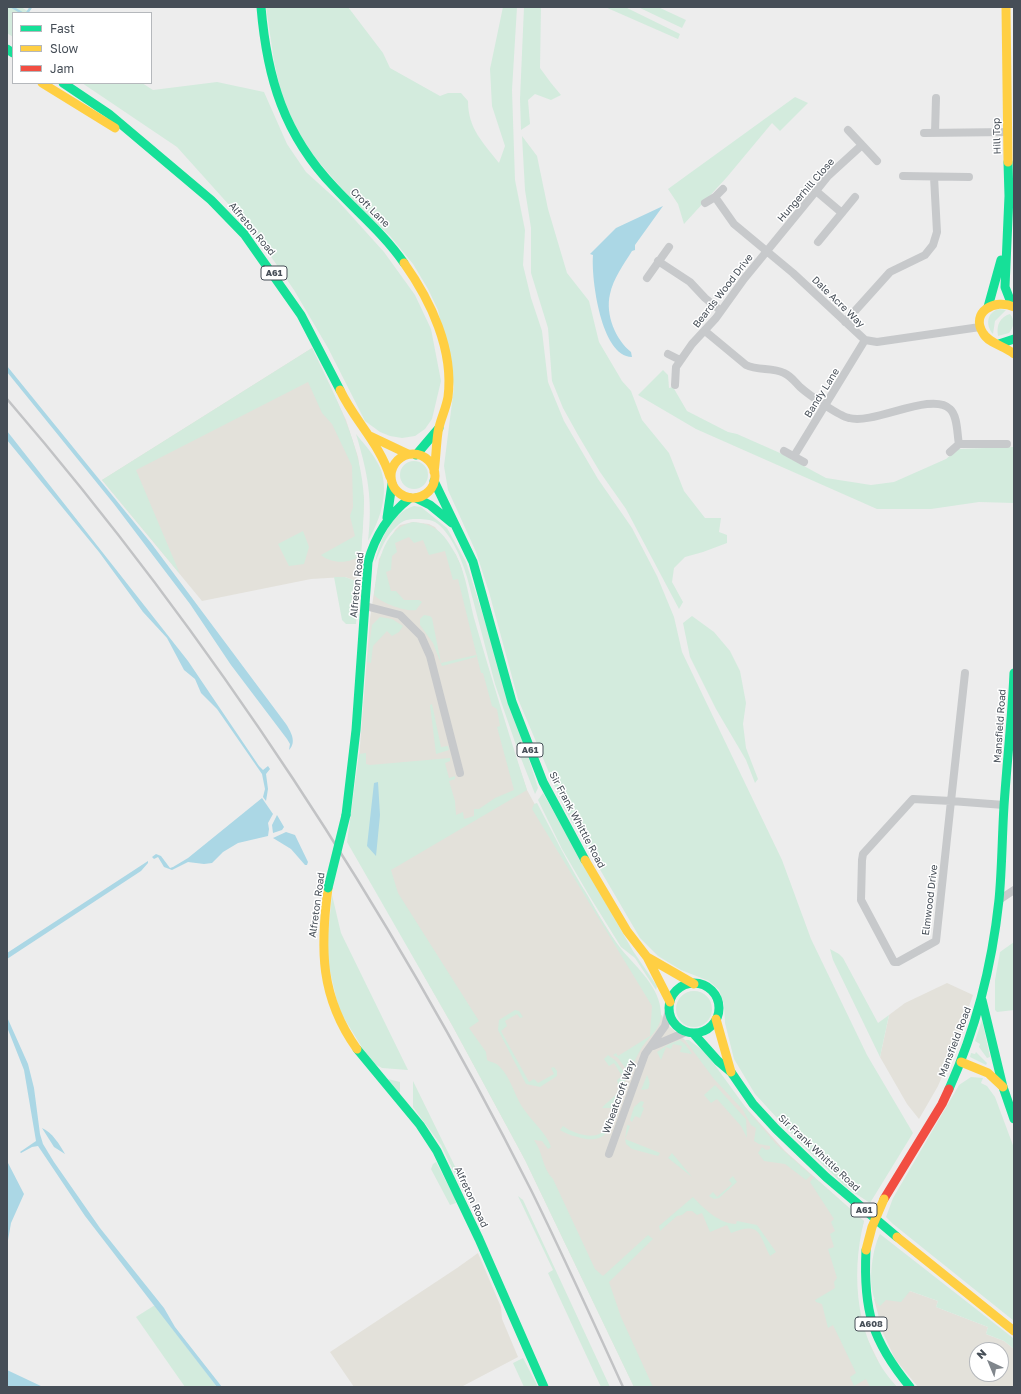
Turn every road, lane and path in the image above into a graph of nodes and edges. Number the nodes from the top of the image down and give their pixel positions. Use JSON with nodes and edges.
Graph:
{"nodes":[{"id":1,"x":261,"y":7,"type":"edge"},
{"id":2,"x":1006,"y":7,"type":"edge"},
{"id":3,"x":1010,"y":28,"type":"edge"},
{"id":4,"x":44,"y":84,"type":"edge"},
{"id":5,"x":64,"y":84,"type":"edge"},
{"id":6,"x":936,"y":98,"type":"dead end"},
{"id":7,"x":848,"y":130,"type":"dead end"},
{"id":8,"x":1008,"y":132,"type":"junction"},
{"id":9,"x":924,"y":133,"type":"dead end"},
{"id":10,"x":935,"y":133,"type":"junction"},
{"id":11,"x":139,"y":141,"type":"junction"},
{"id":12,"x":862,"y":145,"type":"junction"},
{"id":13,"x":877,"y":161,"type":"dead end"},
{"id":14,"x":902,"y":176,"type":"dead end"},
{"id":15,"x":934,"y":177,"type":"junction"},
{"id":16,"x":970,"y":177,"type":"dead end"},
{"id":17,"x":722,"y":189,"type":"dead end"},
{"id":18,"x":816,"y":191,"type":"junction"},
{"id":19,"x":716,"y":197,"type":"junction"},
{"id":20,"x":855,"y":198,"type":"dead end"},
{"id":21,"x":704,"y":203,"type":"dead end"},
{"id":22,"x":842,"y":213,"type":"junction"},
{"id":23,"x":818,"y":242,"type":"dead end"},
{"id":24,"x":1006,"y":243,"type":"junction"},
{"id":25,"x":669,"y":247,"type":"dead end"},
{"id":26,"x":767,"y":252,"type":"junction"},
{"id":27,"x":658,"y":261,"type":"junction"},
{"id":28,"x":647,"y":278,"type":"dead end"},
{"id":29,"x":1013,"y":306,"type":"edge"},
{"id":30,"x":988,"y":307,"type":"junction"},
{"id":31,"x":721,"y":311,"type":"junction"},
{"id":32,"x":845,"y":322,"type":"junction"},
{"id":33,"x":980,"y":327,"type":"junction"},
{"id":34,"x":705,"y":331,"type":"junction"},
{"id":35,"x":1014,"y":339,"type":"edge"},
{"id":36,"x":865,"y":340,"type":"junction"},
{"id":37,"x":999,"y":344,"type":"junction"},
{"id":38,"x":668,"y":354,"type":"dead end"},
{"id":39,"x":1014,"y":354,"type":"edge"},
{"id":40,"x":680,"y":360,"type":"junction"},
{"id":41,"x":675,"y":385,"type":"dead end"},
{"id":42,"x":826,"y":405,"type":"junction"},
{"id":43,"x":439,"y":428,"type":"junction"},
{"id":44,"x":370,"y":436,"type":"junction"},
{"id":45,"x":959,"y":444,"type":"junction"},
{"id":46,"x":1007,"y":444,"type":"dead end"},
{"id":47,"x":784,"y":451,"type":"dead end"},
{"id":48,"x":950,"y":452,"type":"dead end"},
{"id":49,"x":412,"y":454,"type":"junction"},
{"id":50,"x":794,"y":456,"type":"junction"},
{"id":51,"x":804,"y":462,"type":"dead end"},
{"id":52,"x":434,"y":476,"type":"junction"},
{"id":53,"x":391,"y":480,"type":"junction"},
{"id":54,"x":413,"y":498,"type":"junction"},
{"id":55,"x":387,"y":518,"type":"junction"},
{"id":56,"x":454,"y":525,"type":"junction"},
{"id":57,"x":365,"y":606,"type":"junction"},
{"id":58,"x":965,"y":673,"type":"dead end"},
{"id":59,"x":1014,"y":673,"type":"edge"},
{"id":60,"x":460,"y":772,"type":"dead end"},
{"id":61,"x":951,"y":802,"type":"junction"},
{"id":62,"x":1004,"y":805,"type":"junction"},
{"id":63,"x":1014,"y":890,"type":"edge"},
{"id":64,"x":1000,"y":900,"type":"junction"},
{"id":65,"x":646,"y":957,"type":"junction"},
{"id":66,"x":694,"y":984,"type":"junction"},
{"id":67,"x":982,"y":1000,"type":"junction"},
{"id":68,"x":670,"y":1006,"type":"junction"},
{"id":69,"x":716,"y":1018,"type":"junction"},
{"id":70,"x":690,"y":1032,"type":"junction"},
{"id":71,"x":650,"y":1047,"type":"junction"},
{"id":72,"x":961,"y":1062,"type":"junction"},
{"id":73,"x":731,"y":1072,"type":"junction"},
{"id":74,"x":1003,"y":1087,"type":"junction"},
{"id":75,"x":1014,"y":1119,"type":"edge"},
{"id":76,"x":609,"y":1154,"type":"dead end"},
{"id":77,"x":1014,"y":1331,"type":"edge"},
{"id":78,"x":544,"y":1387,"type":"edge"},
{"id":79,"x":910,"y":1387,"type":"edge"}],
"edges":[{"from":1,"to":43,"type":"main road","name":"Croft Lane"},
{"from":2,"to":3,"type":"main road","name":"Hill Top"},
{"from":3,"to":8,"type":"main road","name":"Hill Top"},
{"from":4,"to":11,"type":"main road","name":"Alfreton Road","number":"A61"},
{"from":5,"to":11,"type":"main road","name":"Alfreton Road","number":"A61"},
{"from":6,"to":10,"type":"street"},
{"from":7,"to":12,"type":"street"},
{"from":8,"to":10,"type":"street"},
{"from":8,"to":24,"type":"main road","name":"Hill Top"},
{"from":9,"to":10,"type":"street"},
{"from":11,"to":44,"type":"main road","name":"Alfreton Road","number":"A61"},
{"from":12,"to":13,"type":"street"},
{"from":12,"to":18,"type":"street","name":"Hungerhill Close"},
{"from":14,"to":15,"type":"street"},
{"from":15,"to":16,"type":"street"},
{"from":15,"to":32,"type":"street"},
{"from":17,"to":19,"type":"street"},
{"from":18,"to":22,"type":"street"},
{"from":18,"to":26,"type":"street","name":"Hungerhill Close"},
{"from":19,"to":21,"type":"street"},
{"from":19,"to":26,"type":"street","name":"Dale Acre Way"},
{"from":20,"to":22,"type":"street"},
{"from":22,"to":23,"type":"street"},
{"from":24,"to":29,"type":"main road"},
{"from":24,"to":30,"type":"main road"},
{"from":25,"to":27,"type":"street"},
{"from":26,"to":31,"type":"street","name":"Beards Wood Drive"},
{"from":26,"to":32,"type":"street","name":"Dale Acre Way"},
{"from":27,"to":28,"type":"street"},
{"from":27,"to":31,"type":"street"},
{"from":29,"to":30,"type":"main road"},
{"from":30,"to":33,"type":"main road"},
{"from":31,"to":34,"type":"street","name":"Beards Wood Drive"},
{"from":32,"to":36,"type":"street","name":"Dale Acre Way"},
{"from":33,"to":36,"type":"street","name":"Dale Acre Way"},
{"from":33,"to":37,"type":"main road"},
{"from":34,"to":40,"type":"street","name":"Beards Wood Drive"},
{"from":34,"to":42,"type":"street"},
{"from":35,"to":37,"type":"main road"},
{"from":36,"to":42,"type":"street","name":"Bandy Lane"},
{"from":37,"to":39,"type":"main road"},
{"from":38,"to":40,"type":"street"},
{"from":40,"to":41,"type":"street","name":"Beards Wood Drive"},
{"from":42,"to":45,"type":"street"},
{"from":42,"to":50,"type":"street","name":"Bandy Lane"},
{"from":43,"to":49,"type":"main road","name":"Croft Lane"},
{"from":43,"to":52,"type":"main road","name":"Croft Lane"},
{"from":44,"to":49,"type":"main road","name":"Alfreton Road","number":"A61"},
{"from":44,"to":53,"type":"main road","name":"Alfreton Road","number":"A61"},
{"from":45,"to":46,"type":"street"},
{"from":45,"to":48,"type":"street"},
{"from":47,"to":50,"type":"street"},
{"from":49,"to":52,"type":"main road"},
{"from":49,"to":53,"type":"main road"},
{"from":50,"to":51,"type":"street"},
{"from":52,"to":54,"type":"main road"},
{"from":52,"to":56,"type":"main road","name":"Sir Frank Whittle Road","number":"A61"},
{"from":53,"to":54,"type":"main road"},
{"from":53,"to":55,"type":"main road","name":"Alfreton Road"},
{"from":54,"to":55,"type":"main road","name":"Alfreton Road"},
{"from":54,"to":56,"type":"main road","name":"Sir Frank Whittle Road","number":"A61"},
{"from":55,"to":57,"type":"main road","name":"Alfreton Road"},
{"from":56,"to":65,"type":"main road","name":"Sir Frank Whittle Road","number":"A61"},
{"from":57,"to":60,"type":"street"},
{"from":57,"to":78,"type":"main road","name":"Alfreton Road","bridge":true},
{"from":58,"to":61,"type":"street","name":"Elmwood Drive"},
{"from":59,"to":62,"type":"main road","name":"Mansfield Road","number":"A608"},
{"from":61,"to":61,"type":"street","name":"Elmwood Drive"},
{"from":61,"to":62,"type":"street","name":"Elmwood Drive"},
{"from":62,"to":64,"type":"main road","name":"Mansfield Road","number":"A608"},
{"from":63,"to":64,"type":"street"},
{"from":64,"to":67,"type":"main road","name":"Mansfield Road","number":"A608"},
{"from":65,"to":66,"type":"main road","name":"Sir Frank Whittle Road","number":"A61"},
{"from":65,"to":68,"type":"main road","name":"Sir Frank Whittle Road","number":"A61"},
{"from":66,"to":68,"type":"main road"},
{"from":66,"to":69,"type":"main road"},
{"from":67,"to":72,"type":"main road","name":"Mansfield Road","number":"A608"},
{"from":67,"to":74,"type":"main road"},
{"from":68,"to":70,"type":"main road"},
{"from":68,"to":71,"type":"street","name":"Wheatcroft Way"},
{"from":69,"to":70,"type":"main road"},
{"from":69,"to":73,"type":"main road","name":"Sir Frank Whittle Road","number":"A61"},
{"from":70,"to":71,"type":"street"},
{"from":70,"to":73,"type":"main road","name":"Sir Frank Whittle Road","number":"A61"},
{"from":71,"to":76,"type":"street","name":"Wheatcroft Way"},
{"from":72,"to":74,"type":"main road"},
{"from":72,"to":79,"type":"main road","name":"Mansfield Road","number":"A608","bridge":true},
{"from":73,"to":77,"type":"main road","name":"Sir Frank Whittle Road","number":"A61"},
{"from":74,"to":75,"type":"main road"}]}
